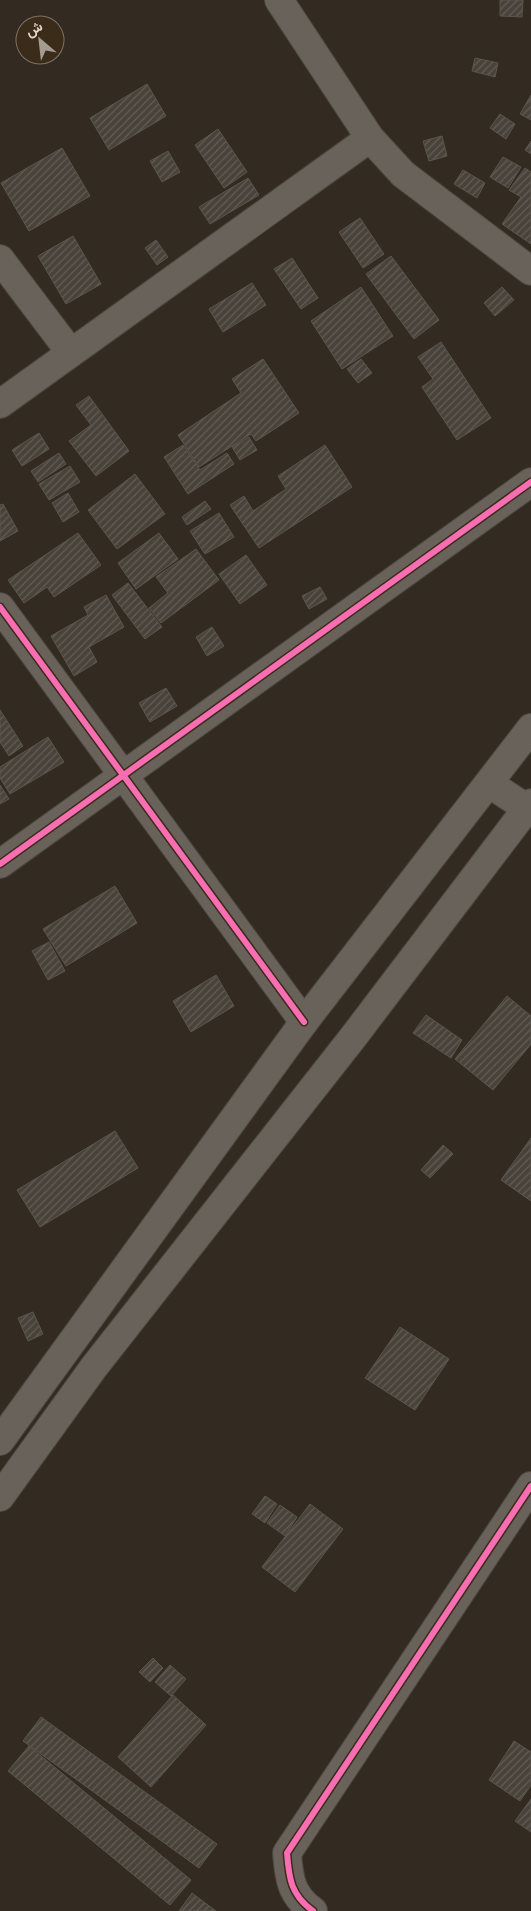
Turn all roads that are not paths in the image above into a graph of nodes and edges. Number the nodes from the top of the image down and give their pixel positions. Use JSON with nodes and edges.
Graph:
{"nodes":[{"id":1,"x":279,"y":0,"type":"edge"},
{"id":2,"x":370,"y":138,"type":"junction"},
{"id":3,"x":0,"y":259,"type":"edge"},
{"id":4,"x":531,"y":271,"type":"edge"},
{"id":5,"x":71,"y":354,"type":"junction"},
{"id":6,"x":0,"y":404,"type":"edge"},
{"id":7,"x":531,"y":482,"type":"edge"},
{"id":8,"x":0,"y":607,"type":"edge"},
{"id":9,"x":531,"y":728,"type":"edge"},
{"id":10,"x":123,"y":775,"type":"junction"},
{"id":11,"x":490,"y":784,"type":"junction"},
{"id":12,"x":530,"y":807,"type":"edge"},
{"id":13,"x":0,"y":864,"type":"edge"},
{"id":14,"x":304,"y":1022,"type":"junction"},
{"id":15,"x":0,"y":1441,"type":"edge"},
{"id":16,"x":531,"y":1486,"type":"edge"},
{"id":17,"x":0,"y":1497,"type":"edge"},
{"id":18,"x":313,"y":1911,"type":"edge"}],
"edges":[{"from":1,"to":2,"type":"street"},
{"from":2,"to":4,"type":"street"},
{"from":2,"to":5,"type":"street"},
{"from":3,"to":5,"type":"street"},
{"from":5,"to":6,"type":"street"},
{"from":7,"to":10,"type":"street"},
{"from":8,"to":10,"type":"street"},
{"from":9,"to":11,"type":"street"},
{"from":10,"to":13,"type":"street"},
{"from":10,"to":14,"type":"street"},
{"from":11,"to":12,"type":"street"},
{"from":11,"to":14,"type":"street"},
{"from":12,"to":17,"type":"street"},
{"from":14,"to":15,"type":"street"},
{"from":16,"to":18,"type":"street"}]}
